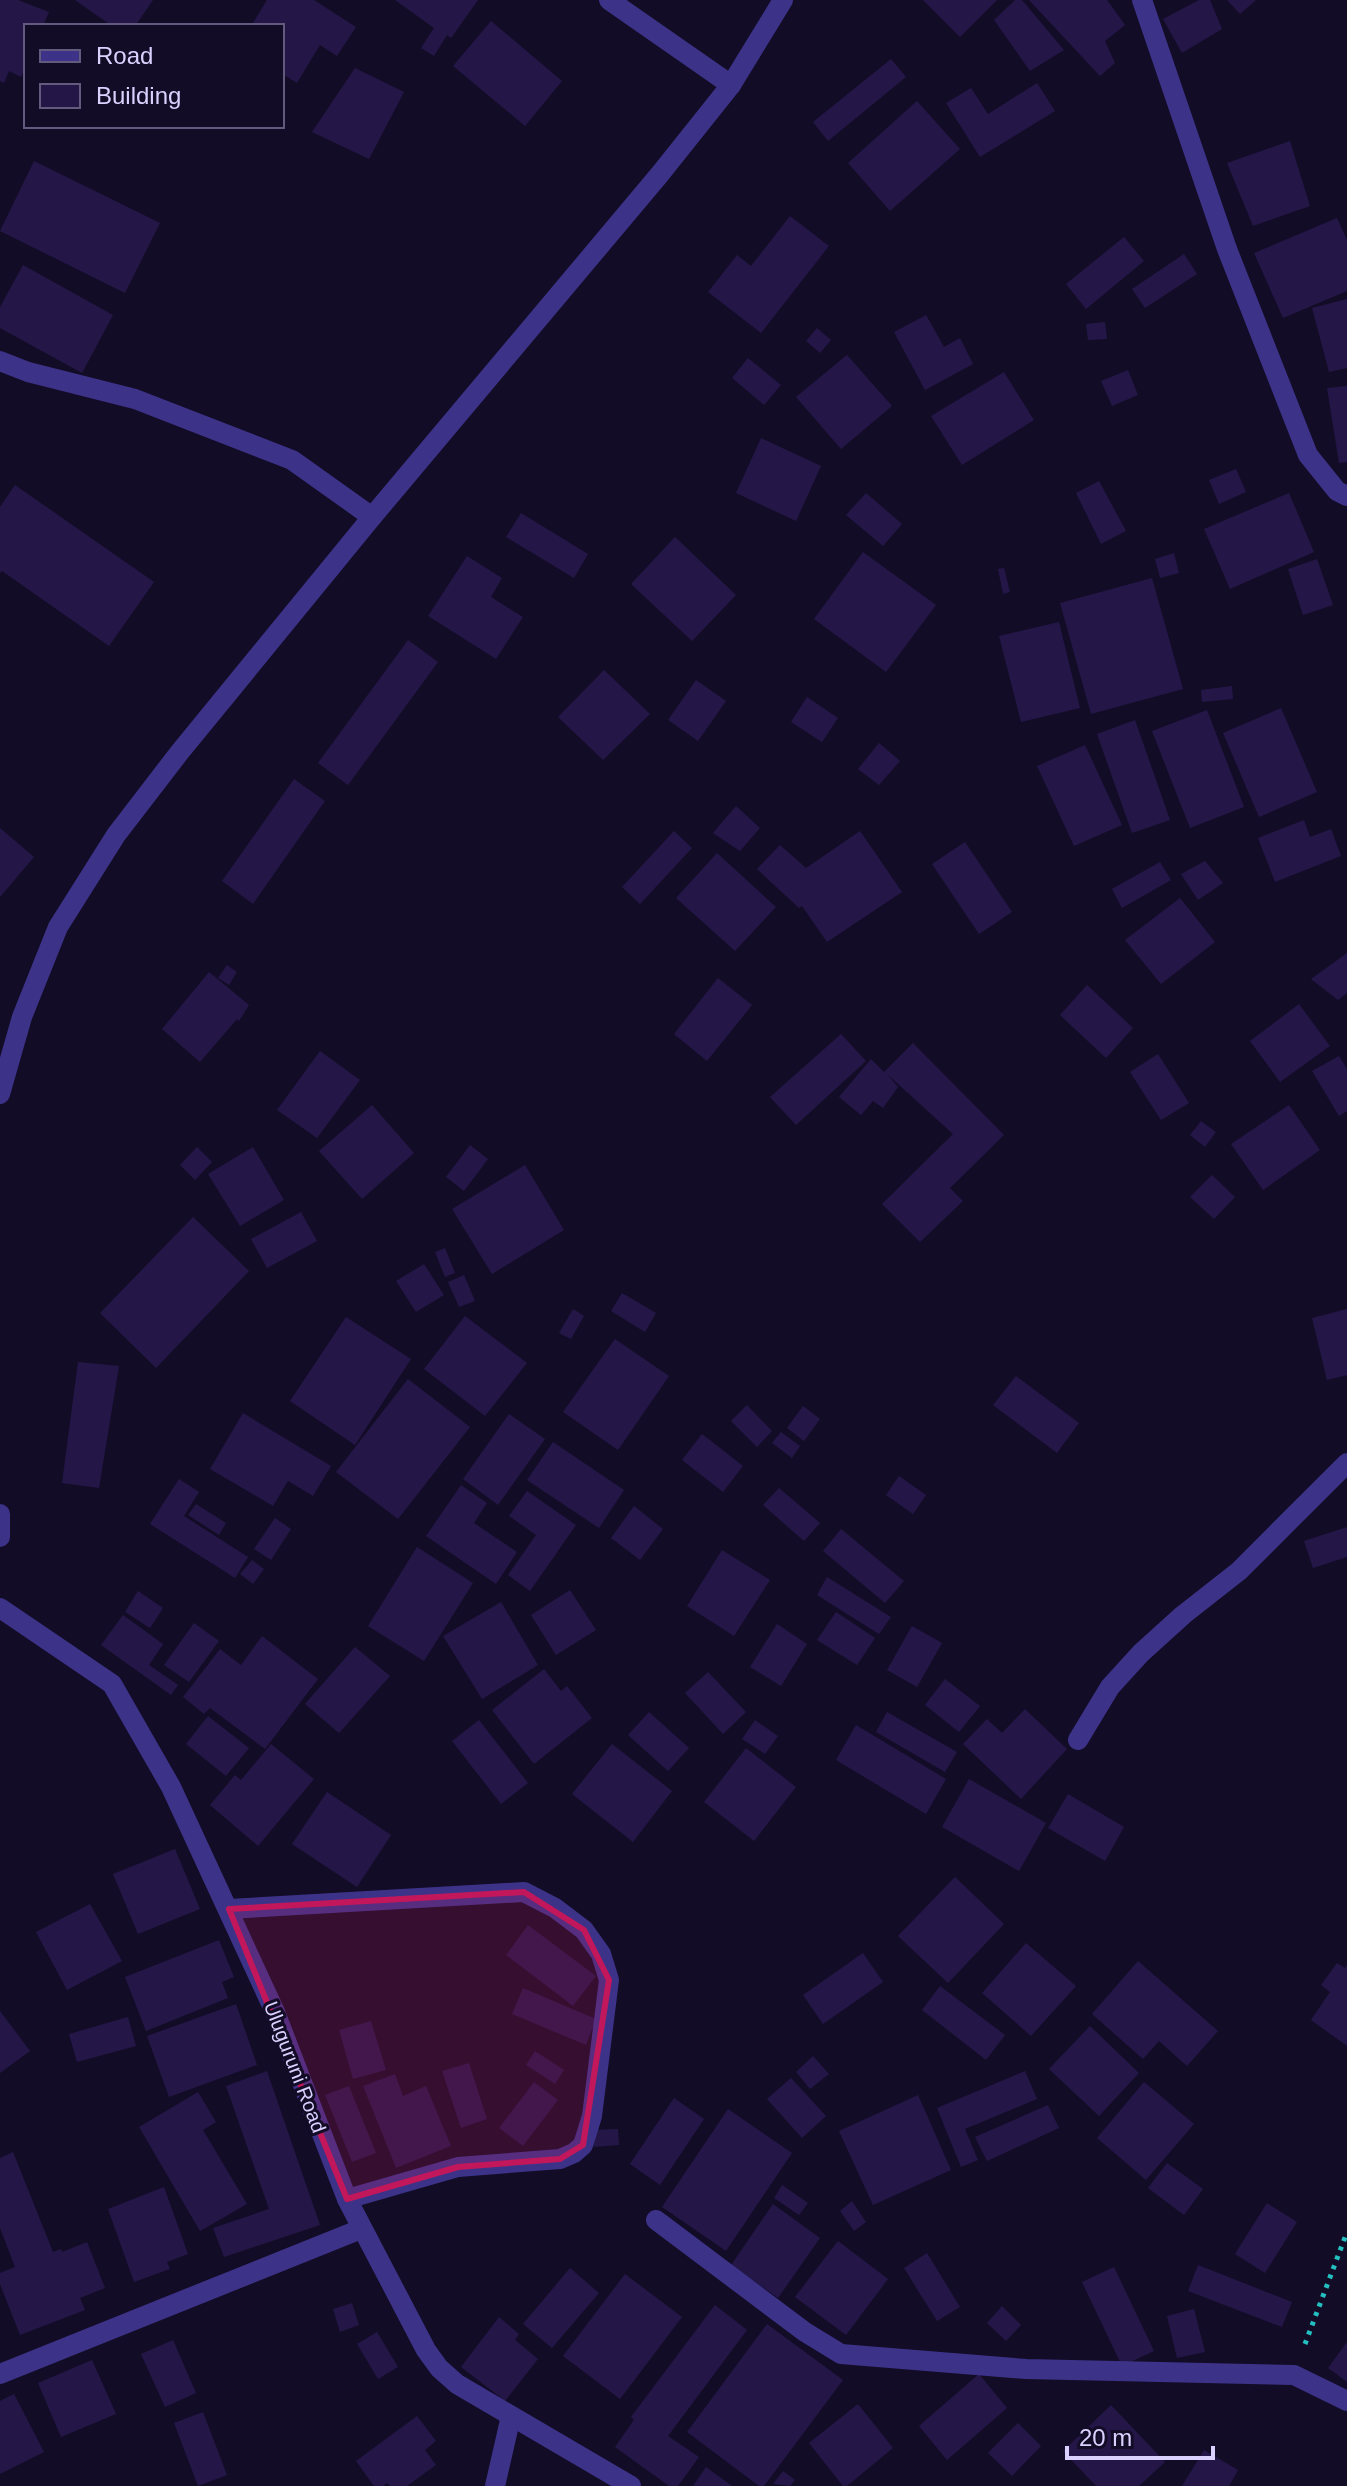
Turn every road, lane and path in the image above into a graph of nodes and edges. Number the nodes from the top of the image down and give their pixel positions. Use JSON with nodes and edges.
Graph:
{"nodes":[{"id":1,"x":609,"y":0,"type":"edge"},
{"id":2,"x":783,"y":0,"type":"edge"},
{"id":3,"x":1142,"y":0,"type":"edge"},
{"id":4,"x":731,"y":85,"type":"junction"},
{"id":5,"x":0,"y":361,"type":"edge"},
{"id":6,"x":1347,"y":496,"type":"edge"},
{"id":7,"x":372,"y":517,"type":"junction"},
{"id":8,"x":0,"y":1094,"type":"edge"},
{"id":9,"x":1347,"y":1463,"type":"edge"},
{"id":10,"x":0,"y":1514,"type":"edge"},
{"id":11,"x":0,"y":1537,"type":"edge"},
{"id":12,"x":0,"y":1608,"type":"edge"},
{"id":13,"x":1078,"y":1740,"type":"dead end"},
{"id":14,"x":229,"y":1909,"type":"junction"},
{"id":15,"x":347,"y":2199,"type":"junction"},
{"id":16,"x":656,"y":2220,"type":"dead end"},
{"id":17,"x":361,"y":2229,"type":"junction"},
{"id":18,"x":1347,"y":2232,"type":"edge"},
{"id":19,"x":0,"y":2374,"type":"edge"},
{"id":20,"x":1294,"y":2375,"type":"junction"},
{"id":21,"x":1347,"y":2401,"type":"edge"},
{"id":22,"x":511,"y":2416,"type":"junction"},
{"id":23,"x":495,"y":2486,"type":"edge"},
{"id":24,"x":631,"y":2486,"type":"edge"}],
"edges":[{"from":1,"to":4,"type":"street"},
{"from":2,"to":4,"type":"street"},
{"from":3,"to":6,"type":"street"},
{"from":4,"to":7,"type":"street"},
{"from":5,"to":7,"type":"street"},
{"from":7,"to":8,"type":"street"},
{"from":9,"to":13,"type":"street"},
{"from":10,"to":11,"type":"street"},
{"from":12,"to":14,"type":"street","name":"Uluguruni Road"},
{"from":14,"to":15,"type":"street","name":"Uluguruni Road"},
{"from":14,"to":15,"type":"street"},
{"from":15,"to":17,"type":"street","name":"Uluguruni Road"},
{"from":16,"to":20,"type":"street"},
{"from":17,"to":19,"type":"street"},
{"from":17,"to":22,"type":"street","name":"Uluguruni Road"},
{"from":18,"to":20,"type":"path"},
{"from":20,"to":21,"type":"street"},
{"from":22,"to":23,"type":"street"},
{"from":22,"to":24,"type":"street","name":"Uluguruni Road"}]}
